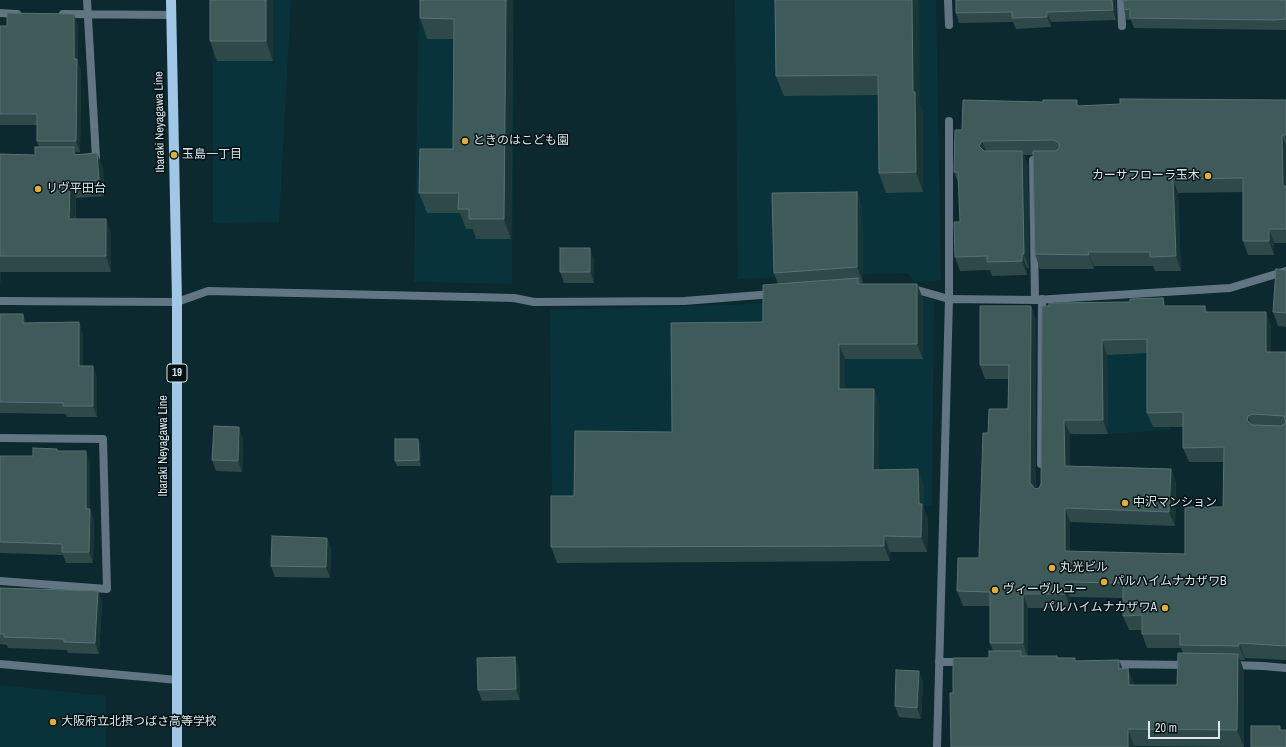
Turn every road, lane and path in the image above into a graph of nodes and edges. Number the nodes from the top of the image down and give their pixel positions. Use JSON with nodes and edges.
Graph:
{"nodes":[{"id":1,"x":87,"y":0,"type":"edge"},
{"id":2,"x":171,"y":0,"type":"edge"},
{"id":3,"x":948,"y":0,"type":"edge"},
{"id":4,"x":1121,"y":0,"type":"edge"},
{"id":5,"x":0,"y":13,"type":"edge"},
{"id":6,"x":24,"y":14,"type":"edge"},
{"id":7,"x":56,"y":14,"type":"edge"},
{"id":8,"x":88,"y":14,"type":"junction"},
{"id":9,"x":172,"y":15,"type":"junction"},
{"id":10,"x":949,"y":25,"type":"dead end"},
{"id":11,"x":1122,"y":26,"type":"dead end"},
{"id":12,"x":949,"y":121,"type":"dead end"},
{"id":13,"x":80,"y":158,"type":"edge"},
{"id":14,"x":1033,"y":160,"type":"edge"},
{"id":15,"x":1286,"y":271,"type":"edge"},
{"id":16,"x":902,"y":288,"type":"edge"},
{"id":17,"x":782,"y":293,"type":"edge"},
{"id":18,"x":949,"y":299,"type":"junction"},
{"id":19,"x":1038,"y":299,"type":"junction"},
{"id":20,"x":0,"y":301,"type":"edge"},
{"id":21,"x":177,"y":302,"type":"junction"},
{"id":22,"x":0,"y":438,"type":"edge"},
{"id":23,"x":1041,"y":474,"type":"edge"},
{"id":24,"x":0,"y":581,"type":"edge"},
{"id":25,"x":939,"y":662,"type":"junction"},
{"id":26,"x":971,"y":662,"type":"edge"},
{"id":27,"x":0,"y":664,"type":"edge"},
{"id":28,"x":1105,"y":664,"type":"edge"},
{"id":29,"x":1200,"y":665,"type":"edge"},
{"id":30,"x":1223,"y":665,"type":"edge"},
{"id":31,"x":1286,"y":668,"type":"edge"},
{"id":32,"x":178,"y":680,"type":"junction"},
{"id":33,"x":177,"y":747,"type":"edge"},
{"id":34,"x":937,"y":747,"type":"edge"}],
"edges":[{"from":1,"to":8,"type":"street"},
{"from":2,"to":9,"type":"main road","name":"Ibaraki Neyagawa Line","number":"19"},
{"from":3,"to":10,"type":"street"},
{"from":4,"to":11,"type":"street"},
{"from":5,"to":6,"type":"street"},
{"from":7,"to":8,"type":"street"},
{"from":8,"to":9,"type":"street"},
{"from":8,"to":13,"type":"street"},
{"from":9,"to":21,"type":"main road","name":"Ibaraki Neyagawa Line","number":"19"},
{"from":12,"to":18,"type":"street"},
{"from":14,"to":19,"type":"street"},
{"from":15,"to":19,"type":"street"},
{"from":16,"to":18,"type":"street"},
{"from":17,"to":21,"type":"street"},
{"from":18,"to":19,"type":"street"},
{"from":18,"to":25,"type":"street"},
{"from":19,"to":23,"type":"street"},
{"from":20,"to":21,"type":"street"},
{"from":21,"to":32,"type":"main road","name":"Ibaraki Neyagawa Line","number":"19"},
{"from":22,"to":24,"type":"street"},
{"from":25,"to":26,"type":"street"},
{"from":25,"to":34,"type":"street"},
{"from":27,"to":32,"type":"street"},
{"from":28,"to":29,"type":"street"},
{"from":30,"to":31,"type":"street"},
{"from":32,"to":33,"type":"main road","name":"Ibaraki Neyagawa Line","number":"19"}]}
